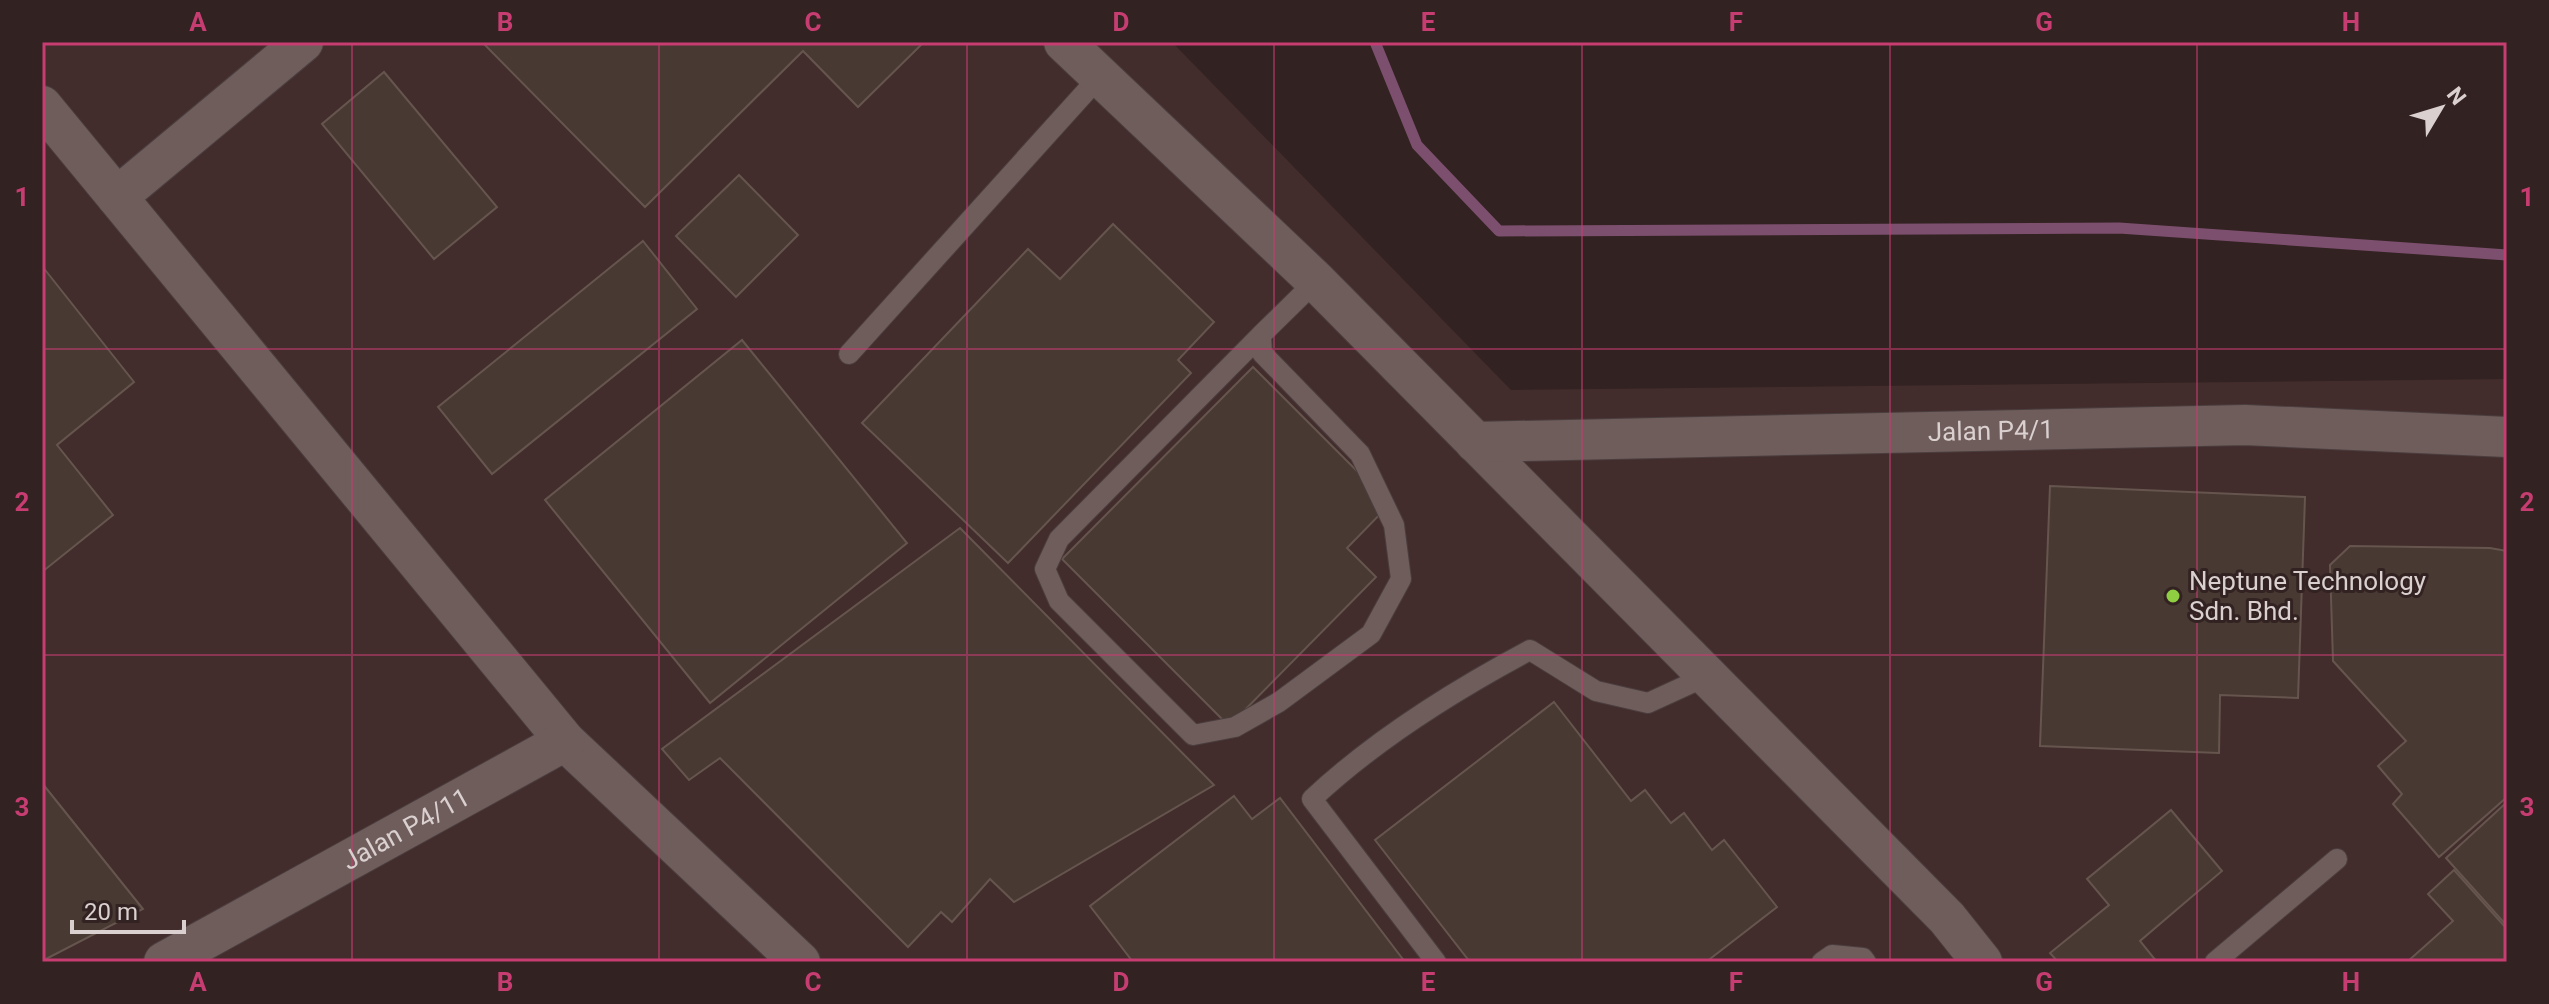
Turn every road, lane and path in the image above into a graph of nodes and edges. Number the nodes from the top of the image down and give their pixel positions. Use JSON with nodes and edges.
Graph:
{"nodes":[{"id":1,"x":303,"y":42,"type":"edge"},
{"id":2,"x":1064,"y":42,"type":"edge"},
{"id":3,"x":1100,"y":76,"type":"junction"},
{"id":4,"x":42,"y":106,"type":"edge"},
{"id":5,"x":117,"y":197,"type":"junction"},
{"id":6,"x":1316,"y":281,"type":"junction"},
{"id":7,"x":1261,"y":335,"type":"junction"},
{"id":8,"x":849,"y":354,"type":"dead end"},
{"id":9,"x":2507,"y":437,"type":"edge"},
{"id":10,"x":1475,"y":442,"type":"junction"},
{"id":11,"x":1707,"y":676,"type":"junction"},
{"id":12,"x":565,"y":741,"type":"junction"},
{"id":13,"x":2337,"y":859,"type":"dead end"},
{"id":14,"x":164,"y":962,"type":"edge"},
{"id":15,"x":800,"y":962,"type":"edge"},
{"id":16,"x":1436,"y":962,"type":"edge"},
{"id":17,"x":1822,"y":962,"type":"edge"},
{"id":18,"x":1866,"y":962,"type":"edge"},
{"id":19,"x":1982,"y":962,"type":"edge"},
{"id":20,"x":2215,"y":962,"type":"edge"}],
"edges":[{"from":1,"to":5,"type":"street"},
{"from":2,"to":3,"type":"street"},
{"from":3,"to":6,"type":"street"},
{"from":3,"to":8,"type":"lane"},
{"from":4,"to":5,"type":"street"},
{"from":5,"to":12,"type":"street"},
{"from":6,"to":7,"type":"lane"},
{"from":6,"to":10,"type":"street"},
{"from":7,"to":7,"type":"lane"},
{"from":9,"to":10,"type":"street","name":"Jalan P4/1"},
{"from":10,"to":11,"type":"street"},
{"from":11,"to":16,"type":"lane"},
{"from":11,"to":19,"type":"street"},
{"from":12,"to":14,"type":"street","name":"Jalan P4/11"},
{"from":12,"to":15,"type":"street"},
{"from":13,"to":20,"type":"lane"},
{"from":17,"to":18,"type":"lane"}]}
